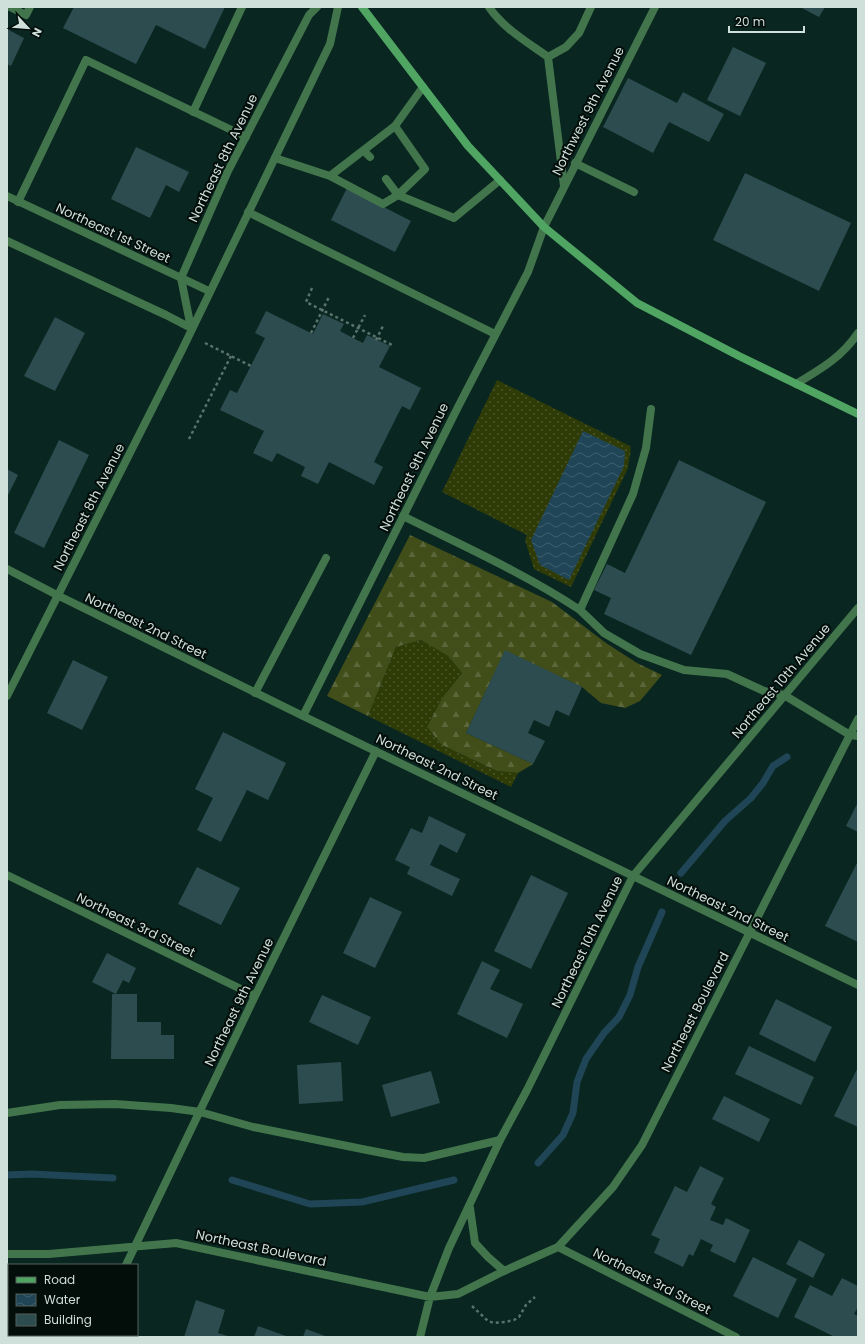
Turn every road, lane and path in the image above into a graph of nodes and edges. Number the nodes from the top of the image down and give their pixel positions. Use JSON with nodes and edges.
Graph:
{"nodes":[{"id":1,"x":10,"y":7,"type":"edge"},
{"id":2,"x":30,"y":7,"type":"edge"},
{"id":3,"x":242,"y":7,"type":"edge"},
{"id":4,"x":317,"y":7,"type":"edge"},
{"id":5,"x":338,"y":7,"type":"edge"},
{"id":6,"x":362,"y":7,"type":"edge"},
{"id":7,"x":489,"y":7,"type":"edge"},
{"id":8,"x":591,"y":7,"type":"edge"},
{"id":9,"x":655,"y":7,"type":"edge"},
{"id":10,"x":548,"y":57,"type":"junction"},
{"id":11,"x":423,"y":87,"type":"junction"},
{"id":12,"x":193,"y":112,"type":"junction"},
{"id":13,"x":395,"y":126,"type":"junction"},
{"id":14,"x":246,"y":137,"type":"junction"},
{"id":15,"x":275,"y":158,"type":"junction"},
{"id":16,"x":575,"y":163,"type":"junction"},
{"id":17,"x":330,"y":176,"type":"junction"},
{"id":18,"x":386,"y":179,"type":"dead end"},
{"id":19,"x":500,"y":180,"type":"junction"},
{"id":20,"x":564,"y":186,"type":"junction"},
{"id":21,"x":634,"y":192,"type":"dead end"},
{"id":22,"x":398,"y":195,"type":"junction"},
{"id":23,"x":7,"y":196,"type":"edge"},
{"id":24,"x":18,"y":202,"type":"junction"},
{"id":25,"x":248,"y":212,"type":"junction"},
{"id":26,"x":544,"y":227,"type":"junction"},
{"id":27,"x":7,"y":241,"type":"edge"},
{"id":28,"x":181,"y":278,"type":"junction"},
{"id":29,"x":312,"y":288,"type":"dead end"},
{"id":30,"x":209,"y":291,"type":"junction"},
{"id":31,"x":329,"y":297,"type":"dead end"},
{"id":32,"x":322,"y":310,"type":"junction"},
{"id":33,"x":365,"y":315,"type":"dead end"},
{"id":34,"x":384,"y":324,"type":"dead end"},
{"id":35,"x":191,"y":328,"type":"junction"},
{"id":36,"x":358,"y":328,"type":"junction"},
{"id":37,"x":311,"y":333,"type":"dead end"},
{"id":38,"x":858,"y":333,"type":"edge"},
{"id":39,"x":495,"y":334,"type":"junction"},
{"id":40,"x":353,"y":338,"type":"dead end"},
{"id":41,"x":377,"y":339,"type":"junction"},
{"id":42,"x":205,"y":342,"type":"dead end"},
{"id":43,"x":392,"y":345,"type":"dead end"},
{"id":44,"x":231,"y":356,"type":"junction"},
{"id":45,"x":251,"y":366,"type":"dead end"},
{"id":46,"x":796,"y":384,"type":"junction"},
{"id":47,"x":651,"y":409,"type":"dead end"},
{"id":48,"x":858,"y":414,"type":"edge"},
{"id":49,"x":189,"y":439,"type":"dead end"},
{"id":50,"x":404,"y":516,"type":"junction"},
{"id":51,"x":326,"y":558,"type":"dead end"},
{"id":52,"x":7,"y":569,"type":"edge"},
{"id":53,"x":57,"y":595,"type":"junction"},
{"id":54,"x":858,"y":608,"type":"edge"},
{"id":55,"x":580,"y":610,"type":"junction"},
{"id":56,"x":256,"y":693,"type":"junction"},
{"id":57,"x":784,"y":695,"type":"junction"},
{"id":58,"x":7,"y":696,"type":"edge"},
{"id":59,"x":303,"y":716,"type":"junction"},
{"id":60,"x":858,"y":718,"type":"edge"},
{"id":61,"x":854,"y":736,"type":"edge"},
{"id":62,"x":376,"y":751,"type":"junction"},
{"id":63,"x":7,"y":875,"type":"edge"},
{"id":64,"x":633,"y":876,"type":"junction"},
{"id":65,"x":748,"y":933,"type":"junction"},
{"id":66,"x":858,"y":985,"type":"edge"},
{"id":67,"x":255,"y":996,"type":"junction"},
{"id":68,"x":200,"y":1112,"type":"junction"},
{"id":69,"x":7,"y":1113,"type":"edge"},
{"id":70,"x":500,"y":1140,"type":"junction"},
{"id":71,"x":470,"y":1207,"type":"junction"},
{"id":72,"x":136,"y":1247,"type":"junction"},
{"id":73,"x":558,"y":1247,"type":"junction"},
{"id":74,"x":7,"y":1254,"type":"edge"},
{"id":75,"x":127,"y":1264,"type":"edge"},
{"id":76,"x":504,"y":1271,"type":"junction"},
{"id":77,"x":461,"y":1293,"type":"junction"},
{"id":78,"x":430,"y":1297,"type":"junction"},
{"id":79,"x":535,"y":1297,"type":"dead end"},
{"id":80,"x":420,"y":1337,"type":"edge"},
{"id":81,"x":736,"y":1337,"type":"edge"}],
"edges":[{"from":1,"to":2,"type":"street"},
{"from":3,"to":12,"type":"street"},
{"from":4,"to":14,"type":"street","name":"Northeast 8th Avenue"},
{"from":5,"to":15,"type":"street","name":"Northeast 8th Avenue"},
{"from":6,"to":11,"type":"main road"},
{"from":7,"to":10,"type":"street"},
{"from":8,"to":10,"type":"street"},
{"from":9,"to":16,"type":"street","name":"Northwest 9th Avenue"},
{"from":10,"to":20,"type":"street"},
{"from":11,"to":13,"type":"street"},
{"from":11,"to":19,"type":"main road"},
{"from":12,"to":14,"type":"street"},
{"from":12,"to":24,"type":"street"},
{"from":13,"to":17,"type":"street"},
{"from":13,"to":22,"type":"street"},
{"from":14,"to":28,"type":"street","name":"Northeast 8th Avenue"},
{"from":15,"to":17,"type":"street"},
{"from":15,"to":25,"type":"street","name":"Northeast 8th Avenue"},
{"from":16,"to":20,"type":"street","name":"Northwest 9th Avenue"},
{"from":16,"to":21,"type":"street"},
{"from":17,"to":22,"type":"street"},
{"from":18,"to":22,"type":"street"},
{"from":19,"to":22,"type":"street"},
{"from":19,"to":26,"type":"main road"},
{"from":20,"to":26,"type":"street","name":"Northwest 9th Avenue"},
{"from":23,"to":24,"type":"street","name":"Northeast 1st Street"},
{"from":24,"to":28,"type":"street","name":"Northeast 1st Street"},
{"from":25,"to":30,"type":"street","name":"Northeast 8th Avenue"},
{"from":25,"to":39,"type":"street"},
{"from":26,"to":39,"type":"street","name":"Northeast 9th Avenue"},
{"from":26,"to":46,"type":"main road"},
{"from":27,"to":35,"type":"street"},
{"from":28,"to":30,"type":"street","name":"Northeast 1st Street"},
{"from":28,"to":35,"type":"street"},
{"from":29,"to":32,"type":"path"},
{"from":30,"to":35,"type":"street","name":"Northeast 8th Avenue"},
{"from":31,"to":32,"type":"path"},
{"from":32,"to":36,"type":"path"},
{"from":32,"to":37,"type":"path"},
{"from":33,"to":36,"type":"path"},
{"from":34,"to":41,"type":"path"},
{"from":35,"to":53,"type":"street","name":"Northeast 8th Avenue"},
{"from":36,"to":40,"type":"path"},
{"from":36,"to":41,"type":"path"},
{"from":38,"to":46,"type":"street"},
{"from":39,"to":50,"type":"street","name":"Northeast 9th Avenue"},
{"from":41,"to":43,"type":"path"},
{"from":42,"to":44,"type":"path"},
{"from":44,"to":45,"type":"path"},
{"from":44,"to":49,"type":"path"},
{"from":46,"to":48,"type":"main road"},
{"from":47,"to":55,"type":"street"},
{"from":50,"to":55,"type":"street"},
{"from":50,"to":59,"type":"street","name":"Northeast 9th Avenue"},
{"from":51,"to":56,"type":"street"},
{"from":52,"to":53,"type":"street","name":"Northeast 2nd Street"},
{"from":53,"to":56,"type":"street","name":"Northeast 2nd Street"},
{"from":53,"to":58,"type":"street","name":"Northeast 8th Avenue"},
{"from":54,"to":57,"type":"street","name":"Northeast 10th Avenue"},
{"from":55,"to":57,"type":"street"},
{"from":56,"to":59,"type":"street","name":"Northeast 2nd Street"},
{"from":57,"to":61,"type":"street"},
{"from":57,"to":64,"type":"street","name":"Northeast 10th Avenue"},
{"from":59,"to":62,"type":"street","name":"Northeast 2nd Street"},
{"from":60,"to":61,"type":"street","name":"Northeast Boulevard"},
{"from":61,"to":65,"type":"street","name":"Northeast Boulevard"},
{"from":62,"to":64,"type":"street","name":"Northeast 2nd Street"},
{"from":62,"to":67,"type":"street","name":"Northeast 9th Avenue"},
{"from":63,"to":67,"type":"street","name":"Northeast 3rd Street"},
{"from":64,"to":65,"type":"street","name":"Northeast 2nd Street"},
{"from":64,"to":70,"type":"street","name":"Northeast 10th Avenue"},
{"from":65,"to":66,"type":"street","name":"Northeast 2nd Street"},
{"from":65,"to":73,"type":"street","name":"Northeast Boulevard"},
{"from":67,"to":68,"type":"street","name":"Northeast 9th Avenue"},
{"from":68,"to":69,"type":"street"},
{"from":68,"to":70,"type":"street"},
{"from":68,"to":72,"type":"street","name":"Northeast 9th Avenue"},
{"from":70,"to":71,"type":"street","name":"Northeast 10th Avenue"},
{"from":71,"to":76,"type":"street"},
{"from":71,"to":78,"type":"street","name":"Northeast 10th Avenue"},
{"from":72,"to":74,"type":"street","name":"Northeast Boulevard"},
{"from":72,"to":75,"type":"street","name":"Northeast 9th Avenue"},
{"from":72,"to":78,"type":"street","name":"Northeast Boulevard"},
{"from":73,"to":76,"type":"street","name":"Northeast Boulevard"},
{"from":73,"to":81,"type":"street","name":"Northeast 3rd Street"},
{"from":76,"to":77,"type":"street","name":"Northeast Boulevard"},
{"from":77,"to":78,"type":"street","name":"Northeast Boulevard"},
{"from":77,"to":79,"type":"path"},
{"from":78,"to":80,"type":"street","name":"Northeast 10th Avenue"}]}
